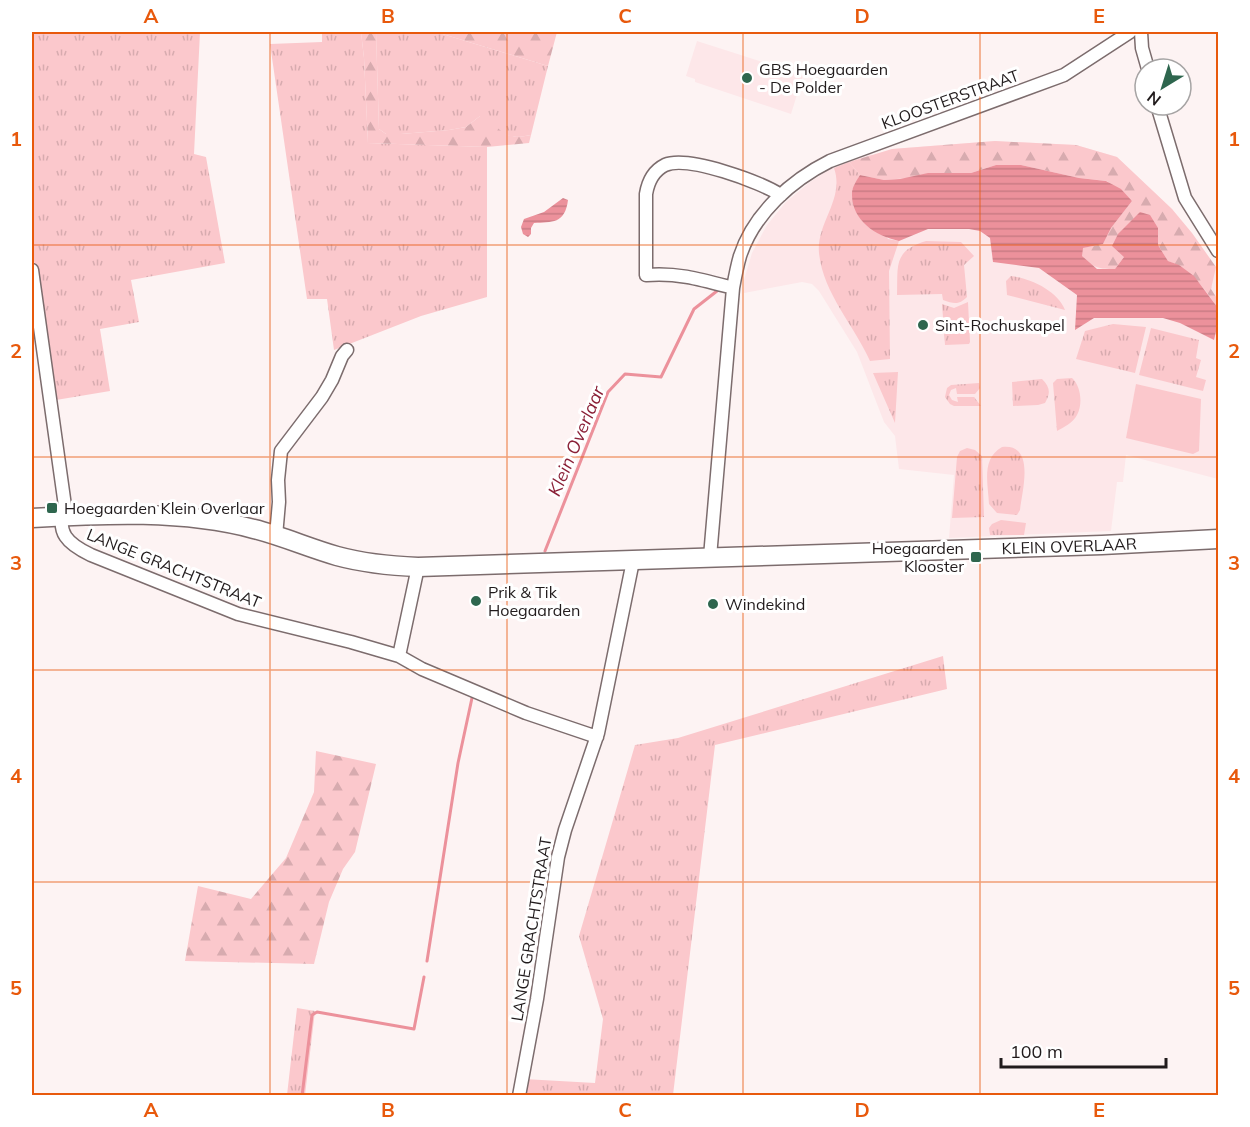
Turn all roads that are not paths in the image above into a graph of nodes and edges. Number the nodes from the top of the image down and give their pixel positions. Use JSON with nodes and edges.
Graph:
{"nodes":[{"id":1,"x":1130,"y":32,"type":"edge"},
{"id":2,"x":1141,"y":32,"type":"edge"},
{"id":3,"x":1145,"y":57,"type":"edge"},
{"id":4,"x":1161,"y":117,"type":"edge"},
{"id":5,"x":781,"y":195,"type":"junction"},
{"id":6,"x":1218,"y":251,"type":"edge"},
{"id":7,"x":32,"y":270,"type":"edge"},
{"id":8,"x":733,"y":288,"type":"junction"},
{"id":9,"x":347,"y":350,"type":"dead end"},
{"id":10,"x":61,"y":516,"type":"junction"},
{"id":11,"x":32,"y":518,"type":"edge"},
{"id":12,"x":276,"y":536,"type":"junction"},
{"id":13,"x":1218,"y":539,"type":"edge"},
{"id":14,"x":710,"y":557,"type":"junction"},
{"id":15,"x":633,"y":561,"type":"junction"},
{"id":16,"x":418,"y":567,"type":"junction"},
{"id":17,"x":399,"y":656,"type":"junction"},
{"id":18,"x":597,"y":737,"type":"junction"},
{"id":19,"x":519,"y":1095,"type":"edge"}],
"edges":[{"from":1,"to":5,"type":"street","name":"KLOOSTERSTRAAT"},
{"from":2,"to":3,"type":"street"},
{"from":4,"to":6,"type":"street"},
{"from":5,"to":8,"type":"street","name":"KLOOSTERSTRAAT"},
{"from":5,"to":8,"type":"street"},
{"from":7,"to":10,"type":"street"},
{"from":8,"to":14,"type":"street","name":"KLOOSTERSTRAAT"},
{"from":9,"to":12,"type":"street"},
{"from":10,"to":11,"type":"main road","name":"KLEIN OVERLAAR"},
{"from":10,"to":12,"type":"main road","name":"KLEIN OVERLAAR"},
{"from":10,"to":17,"type":"street","name":"LANGE GRACHTSTRAAT"},
{"from":12,"to":16,"type":"main road","name":"KLEIN OVERLAAR"},
{"from":13,"to":14,"type":"main road","name":"KLEIN OVERLAAR"},
{"from":14,"to":15,"type":"main road","name":"KLEIN OVERLAAR"},
{"from":15,"to":16,"type":"main road","name":"KLEIN OVERLAAR"},
{"from":15,"to":18,"type":"street","name":"LANGE GRACHTSTRAAT"},
{"from":16,"to":17,"type":"street"},
{"from":17,"to":18,"type":"street","name":"LANGE GRACHTSTRAAT"},
{"from":18,"to":19,"type":"street","name":"LANGE GRACHTSTRAAT"}]}
